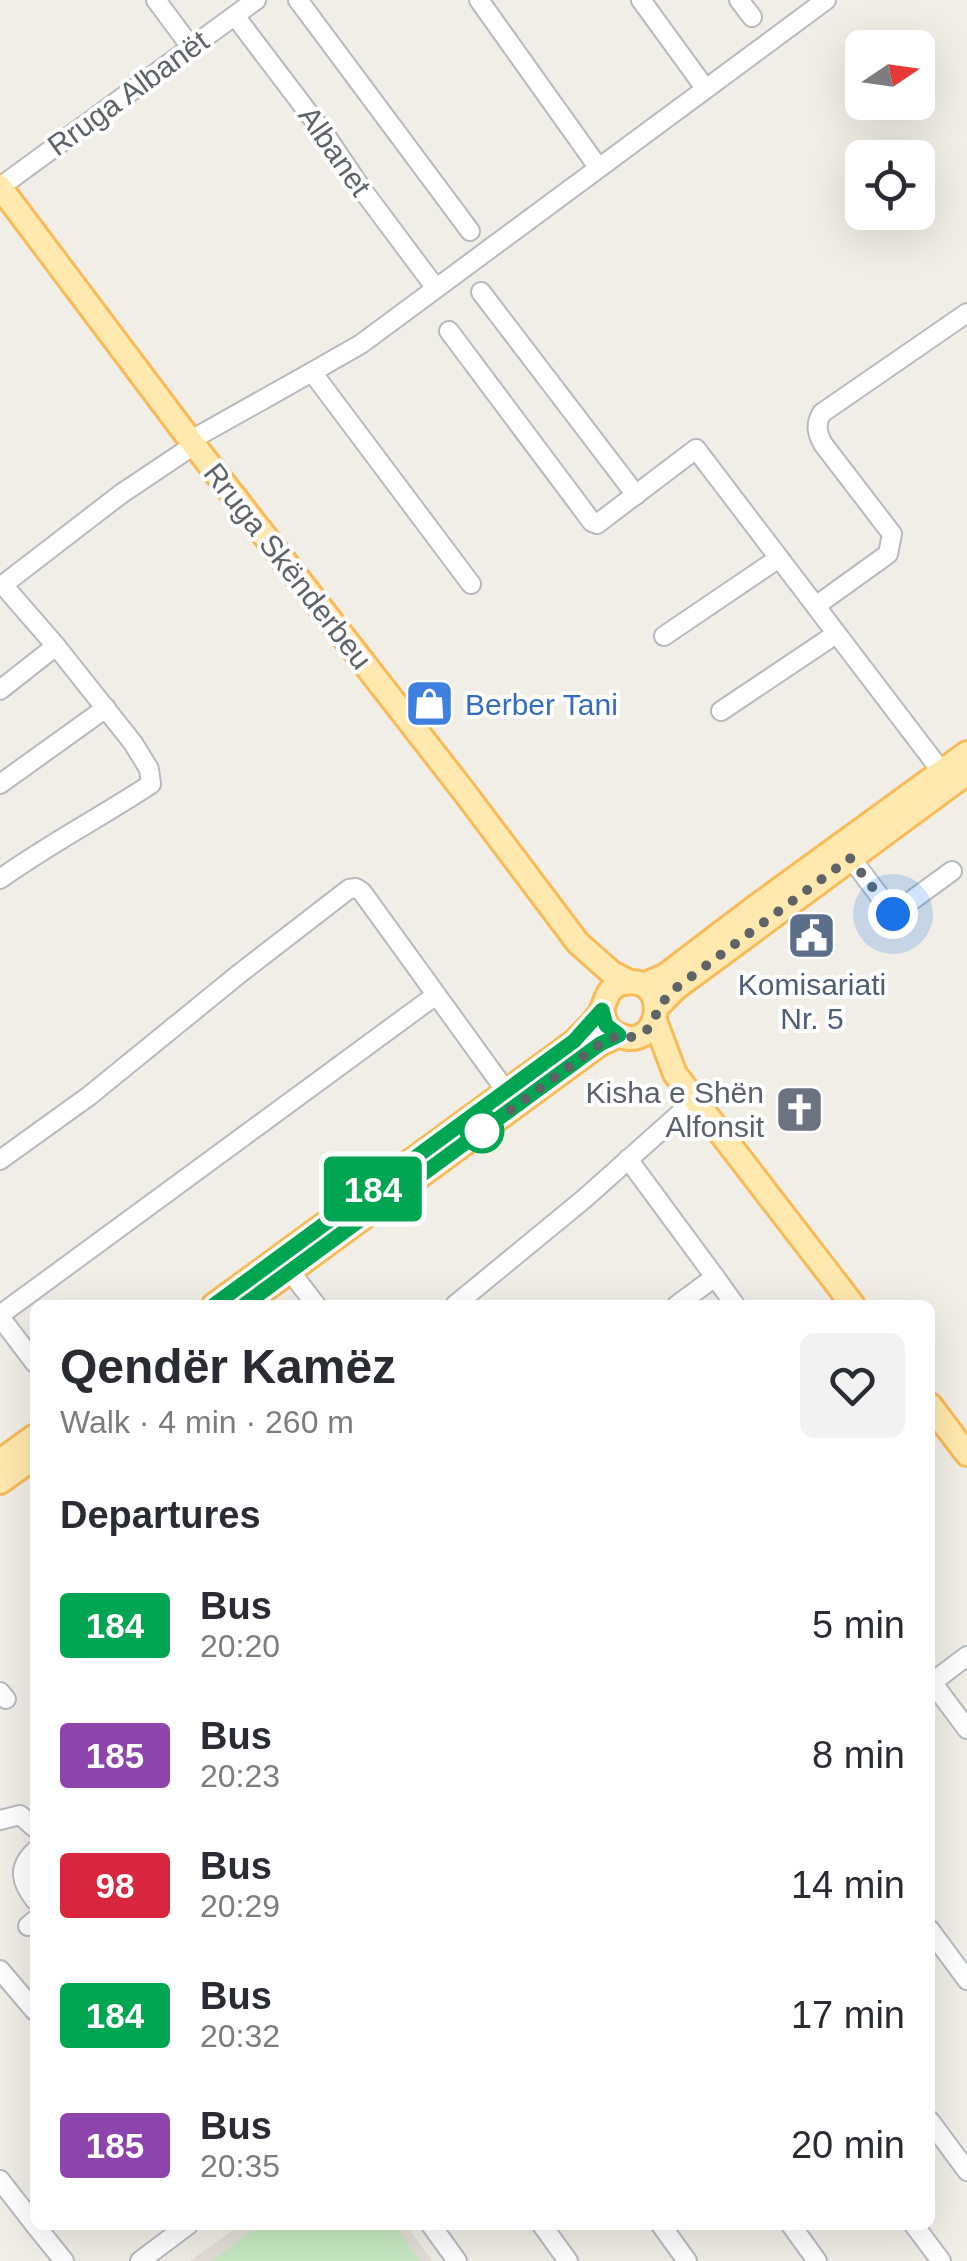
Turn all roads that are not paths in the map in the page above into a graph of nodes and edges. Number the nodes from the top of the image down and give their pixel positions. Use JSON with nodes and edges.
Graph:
{"nodes":[{"id":1,"x":156,"y":0,"type":"edge"},
{"id":2,"x":256,"y":0,"type":"edge"},
{"id":3,"x":298,"y":0,"type":"edge"},
{"id":4,"x":479,"y":0,"type":"edge"},
{"id":5,"x":641,"y":0,"type":"edge"},
{"id":6,"x":739,"y":0,"type":"edge"},
{"id":7,"x":826,"y":0,"type":"edge"},
{"id":8,"x":234,"y":16,"type":"junction"},
{"id":9,"x":752,"y":17,"type":"dead end"},
{"id":10,"x":191,"y":47,"type":"junction"},
{"id":11,"x":704,"y":88,"type":"junction"},
{"id":12,"x":598,"y":167,"type":"junction"},
{"id":13,"x":0,"y":187,"type":"edge"},
{"id":14,"x":470,"y":231,"type":"dead end"},
{"id":15,"x":436,"y":287,"type":"junction"},
{"id":16,"x":481,"y":292,"type":"dead end"},
{"id":17,"x":967,"y":313,"type":"edge"},
{"id":18,"x":448,"y":331,"type":"dead end"},
{"id":19,"x":312,"y":372,"type":"junction"},
{"id":20,"x":193,"y":442,"type":"junction"},
{"id":21,"x":636,"y":495,"type":"junction"},
{"id":22,"x":778,"y":558,"type":"junction"},
{"id":23,"x":471,"y":584,"type":"dead end"},
{"id":24,"x":1,"y":586,"type":"edge"},
{"id":25,"x":817,"y":605,"type":"junction"},
{"id":26,"x":836,"y":634,"type":"junction"},
{"id":27,"x":664,"y":636,"type":"dead end"},
{"id":28,"x":56,"y":646,"type":"junction"},
{"id":29,"x":0,"y":690,"type":"edge"},
{"id":30,"x":106,"y":708,"type":"junction"},
{"id":31,"x":722,"y":711,"type":"dead end"},
{"id":32,"x":967,"y":753,"type":"edge"},
{"id":33,"x":953,"y":776,"type":"edge"},
{"id":34,"x":0,"y":784,"type":"edge"},
{"id":35,"x":850,"y":858,"type":"junction"},
{"id":36,"x":952,"y":872,"type":"dead end"},
{"id":37,"x":0,"y":879,"type":"edge"},
{"id":38,"x":578,"y":943,"type":"junction"},
{"id":39,"x":637,"y":984,"type":"junction"},
{"id":40,"x":436,"y":994,"type":"junction"},
{"id":41,"x":602,"y":1005,"type":"junction"},
{"id":42,"x":656,"y":1014,"type":"junction"},
{"id":43,"x":624,"y":1036,"type":"junction"},
{"id":44,"x":676,"y":1074,"type":"junction"},
{"id":45,"x":506,"y":1092,"type":"junction"},
{"id":46,"x":695,"y":1100,"type":"junction"},
{"id":47,"x":628,"y":1159,"type":"junction"},
{"id":48,"x":0,"y":1160,"type":"edge"},
{"id":49,"x":290,"y":1270,"type":"junction"},
{"id":50,"x":716,"y":1276,"type":"junction"},
{"id":51,"x":221,"y":1300,"type":"edge"},
{"id":52,"x":251,"y":1300,"type":"edge"},
{"id":53,"x":312,"y":1300,"type":"edge"},
{"id":54,"x":461,"y":1300,"type":"edge"},
{"id":55,"x":684,"y":1300,"type":"edge"},
{"id":56,"x":732,"y":1300,"type":"edge"},
{"id":57,"x":849,"y":1300,"type":"edge"},
{"id":58,"x":0,"y":1316,"type":"edge"},
{"id":59,"x":30,"y":1357,"type":"edge"},
{"id":60,"x":935,"y":1415,"type":"edge"},
{"id":61,"x":30,"y":1440,"type":"edge"},
{"id":62,"x":967,"y":1454,"type":"edge"},
{"id":63,"x":0,"y":1461,"type":"edge"},
{"id":64,"x":30,"y":1461,"type":"edge"},
{"id":65,"x":0,"y":1482,"type":"edge"},
{"id":66,"x":967,"y":1656,"type":"edge"},
{"id":67,"x":935,"y":1680,"type":"edge"},
{"id":68,"x":935,"y":1688,"type":"edge"},
{"id":69,"x":967,"y":1729,"type":"edge"},
{"id":70,"x":0,"y":1820,"type":"edge"},
{"id":71,"x":30,"y":1824,"type":"edge"},
{"id":72,"x":30,"y":1855,"type":"edge"},
{"id":73,"x":30,"y":1893,"type":"edge"},
{"id":74,"x":935,"y":1937,"type":"edge"},
{"id":75,"x":0,"y":1970,"type":"edge"},
{"id":76,"x":967,"y":1980,"type":"edge"},
{"id":77,"x":30,"y":2005,"type":"edge"},
{"id":78,"x":935,"y":2128,"type":"edge"},
{"id":79,"x":967,"y":2171,"type":"edge"},
{"id":80,"x":0,"y":2180,"type":"edge"},
{"id":81,"x":30,"y":2219,"type":"edge"},
{"id":82,"x":39,"y":2230,"type":"edge"},
{"id":83,"x":181,"y":2230,"type":"edge"},
{"id":84,"x":435,"y":2230,"type":"edge"},
{"id":85,"x":546,"y":2230,"type":"edge"},
{"id":86,"x":665,"y":2230,"type":"edge"},
{"id":87,"x":795,"y":2230,"type":"edge"},
{"id":88,"x":918,"y":2230,"type":"edge"},
{"id":89,"x":64,"y":2261,"type":"edge"},
{"id":90,"x":140,"y":2261,"type":"edge"},
{"id":91,"x":457,"y":2261,"type":"edge"},
{"id":92,"x":568,"y":2261,"type":"edge"},
{"id":93,"x":687,"y":2261,"type":"edge"},
{"id":94,"x":818,"y":2261,"type":"edge"},
{"id":95,"x":940,"y":2261,"type":"edge"}],
"edges":[{"from":1,"to":10,"type":"street"},
{"from":2,"to":8,"type":"street","name":"Rruga Albanët"},
{"from":3,"to":14,"type":"street"},
{"from":4,"to":12,"type":"street"},
{"from":5,"to":11,"type":"street"},
{"from":6,"to":9,"type":"street"},
{"from":7,"to":11,"type":"street"},
{"from":8,"to":10,"type":"street","name":"Rruga Albanët"},
{"from":8,"to":15,"type":"street","name":"Albanet"},
{"from":10,"to":13,"type":"street","name":"Rruga Albanët"},
{"from":11,"to":12,"type":"street"},
{"from":12,"to":15,"type":"street"},
{"from":13,"to":20,"type":"main road","name":"Rruga Skënderbeu"},
{"from":15,"to":19,"type":"street"},
{"from":16,"to":21,"type":"street"},
{"from":17,"to":25,"type":"street"},
{"from":18,"to":21,"type":"street"},
{"from":19,"to":20,"type":"street"},
{"from":19,"to":23,"type":"street"},
{"from":20,"to":24,"type":"street"},
{"from":20,"to":38,"type":"main road","name":"Rruga Skënderbeu"},
{"from":21,"to":22,"type":"street"},
{"from":22,"to":25,"type":"street"},
{"from":22,"to":27,"type":"street"},
{"from":24,"to":28,"type":"street"},
{"from":25,"to":26,"type":"street"},
{"from":26,"to":31,"type":"street"},
{"from":26,"to":33,"type":"street"},
{"from":28,"to":29,"type":"street"},
{"from":28,"to":30,"type":"street"},
{"from":30,"to":34,"type":"street"},
{"from":30,"to":37,"type":"street"},
{"from":32,"to":33,"type":"main road"},
{"from":33,"to":35,"type":"main road"},
{"from":33,"to":39,"type":"main road"},
{"from":35,"to":36,"type":"street"},
{"from":35,"to":42,"type":"main road"},
{"from":38,"to":39,"type":"main road","name":"Rruga Skënderbeu"},
{"from":38,"to":41,"type":"main road","name":"Rruga Skënderbeu"},
{"from":39,"to":41,"type":"main road"},
{"from":39,"to":42,"type":"main road"},
{"from":40,"to":45,"type":"street"},
{"from":40,"to":48,"type":"street"},
{"from":40,"to":58,"type":"street"},
{"from":41,"to":43,"type":"main road"},
{"from":41,"to":45,"type":"main road"},
{"from":42,"to":43,"type":"main road"},
{"from":42,"to":44,"type":"main road"},
{"from":43,"to":44,"type":"main road"},
{"from":43,"to":49,"type":"main road"},
{"from":44,"to":46,"type":"main road"},
{"from":45,"to":51,"type":"main road"},
{"from":46,"to":47,"type":"street"},
{"from":46,"to":57,"type":"main road"},
{"from":47,"to":50,"type":"street"},
{"from":47,"to":54,"type":"street"},
{"from":49,"to":52,"type":"main road"},
{"from":49,"to":53,"type":"street"},
{"from":50,"to":55,"type":"street"},
{"from":50,"to":56,"type":"street"},
{"from":58,"to":59,"type":"street"},
{"from":60,"to":62,"type":"main road"},
{"from":61,"to":63,"type":"main road"},
{"from":64,"to":65,"type":"main road"},
{"from":66,"to":67,"type":"street"},
{"from":68,"to":69,"type":"street"},
{"from":70,"to":71,"type":"street"},
{"from":72,"to":73,"type":"street"},
{"from":74,"to":76,"type":"street"},
{"from":75,"to":77,"type":"street"},
{"from":78,"to":79,"type":"street"},
{"from":80,"to":81,"type":"street"},
{"from":82,"to":89,"type":"street"},
{"from":83,"to":90,"type":"street"},
{"from":84,"to":91,"type":"street"},
{"from":85,"to":92,"type":"street"},
{"from":86,"to":93,"type":"street"},
{"from":87,"to":94,"type":"street"},
{"from":88,"to":95,"type":"street"}]}
